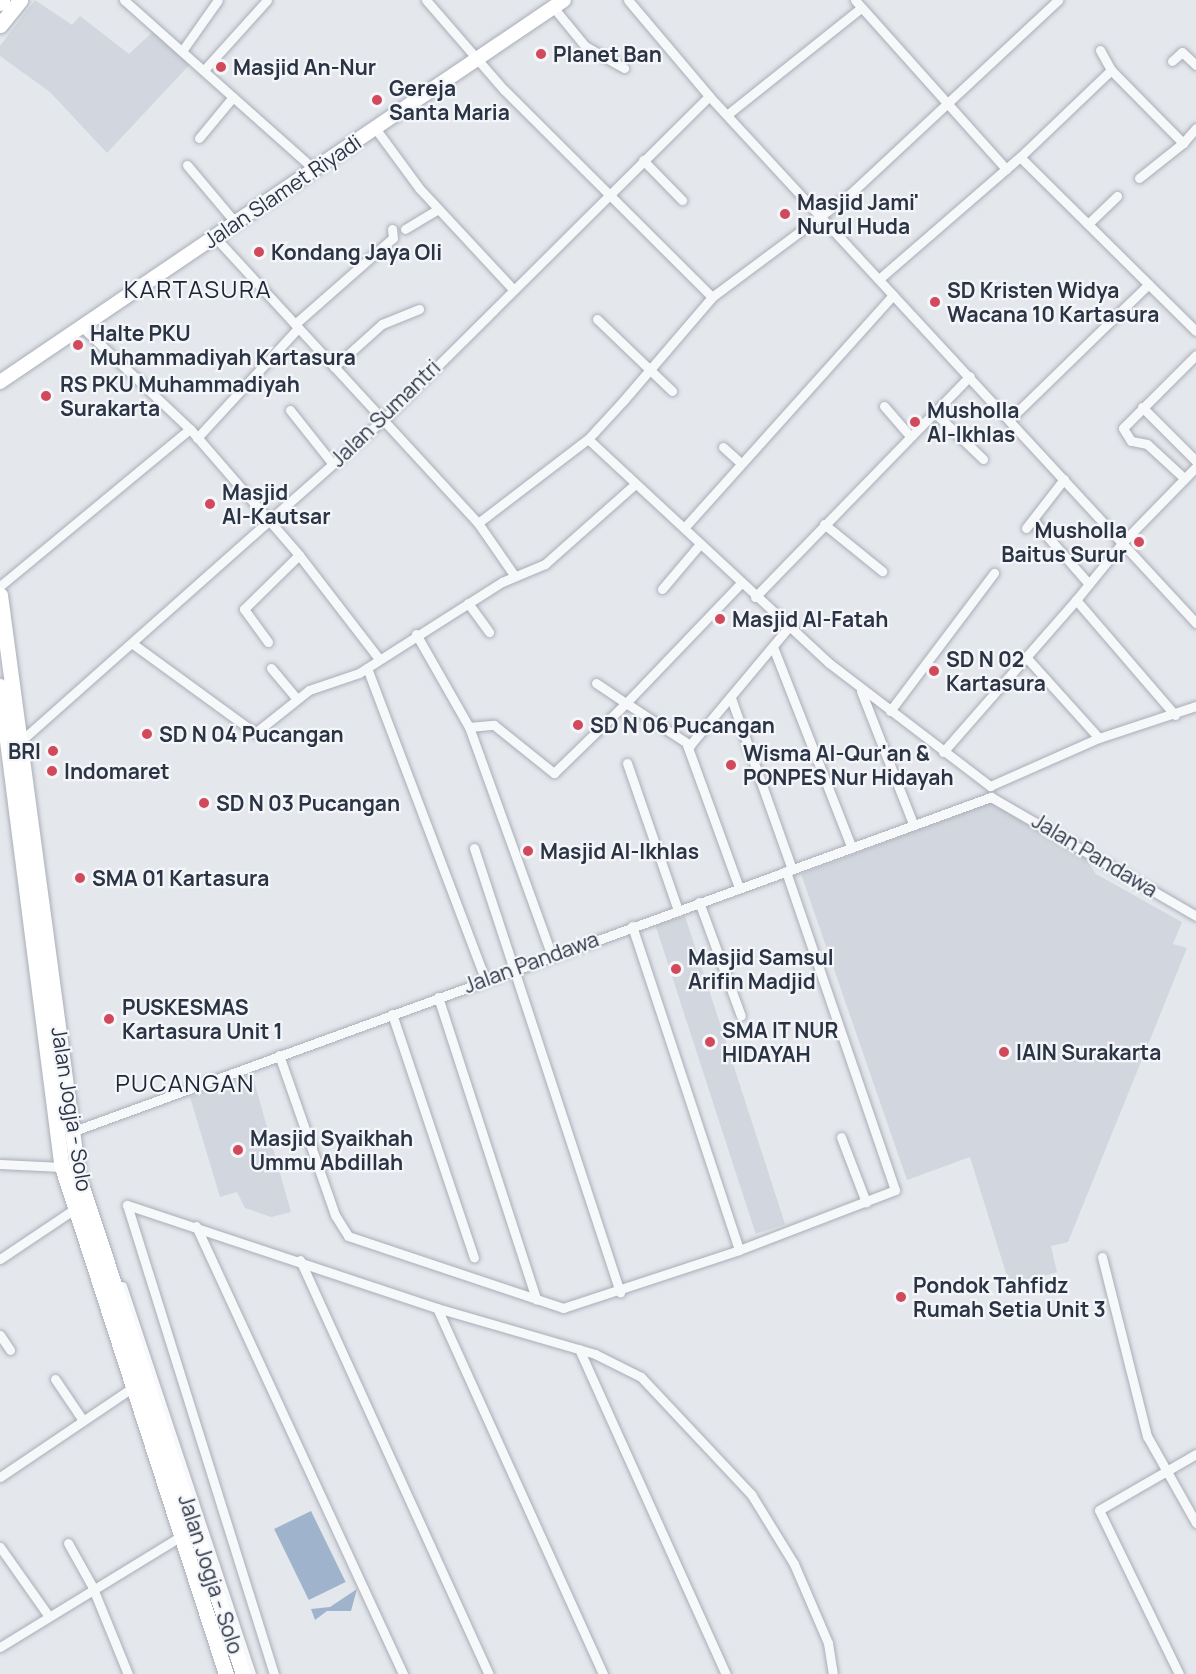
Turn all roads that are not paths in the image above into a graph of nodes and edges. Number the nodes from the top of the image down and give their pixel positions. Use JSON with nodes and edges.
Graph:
{"nodes":[{"id":1,"x":20,"y":0,"type":"edge"},
{"id":2,"x":124,"y":0,"type":"edge"},
{"id":3,"x":218,"y":0,"type":"edge"},
{"id":4,"x":267,"y":0,"type":"edge"},
{"id":5,"x":426,"y":0,"type":"edge"},
{"id":6,"x":628,"y":0,"type":"edge"},
{"id":7,"x":1058,"y":0,"type":"edge"},
{"id":8,"x":558,"y":4,"type":"edge"},
{"id":9,"x":858,"y":4,"type":"edge"},
{"id":10,"x":0,"y":26,"type":"edge"},
{"id":11,"x":1100,"y":50,"type":"dead end"},
{"id":12,"x":182,"y":51,"type":"junction"},
{"id":13,"x":477,"y":58,"type":"junction"},
{"id":14,"x":1172,"y":61,"type":"dead end"},
{"id":15,"x":1196,"y":65,"type":"edge"},
{"id":16,"x":624,"y":68,"type":"dead end"},
{"id":17,"x":204,"y":70,"type":"junction"},
{"id":18,"x":1111,"y":70,"type":"junction"},
{"id":19,"x":709,"y":96,"type":"junction"},
{"id":20,"x":233,"y":97,"type":"junction"},
{"id":21,"x":949,"y":105,"type":"junction"},
{"id":22,"x":728,"y":114,"type":"junction"},
{"id":23,"x":375,"y":128,"type":"junction"},
{"id":24,"x":1196,"y":128,"type":"edge"},
{"id":25,"x":198,"y":138,"type":"dead end"},
{"id":26,"x":1183,"y":143,"type":"junction"},
{"id":27,"x":1020,"y":157,"type":"junction"},
{"id":28,"x":644,"y":160,"type":"junction"},
{"id":29,"x":187,"y":165,"type":"dead end"},
{"id":30,"x":314,"y":169,"type":"junction"},
{"id":31,"x":1006,"y":169,"type":"junction"},
{"id":32,"x":1139,"y":178,"type":"dead end"},
{"id":33,"x":607,"y":193,"type":"junction"},
{"id":34,"x":1118,"y":196,"type":"dead end"},
{"id":35,"x":682,"y":200,"type":"dead end"},
{"id":36,"x":438,"y":209,"type":"junction"},
{"id":37,"x":824,"y":216,"type":"junction"},
{"id":38,"x":235,"y":222,"type":"junction"},
{"id":39,"x":1089,"y":222,"type":"junction"},
{"id":40,"x":392,"y":229,"type":"dead end"},
{"id":41,"x":405,"y":229,"type":"dead end"},
{"id":42,"x":214,"y":237,"type":"junction"},
{"id":43,"x":879,"y":279,"type":"junction"},
{"id":44,"x":1149,"y":284,"type":"junction"},
{"id":45,"x":511,"y":287,"type":"junction"},
{"id":46,"x":893,"y":295,"type":"junction"},
{"id":47,"x":712,"y":297,"type":"junction"},
{"id":48,"x":418,"y":309,"type":"dead end"},
{"id":49,"x":597,"y":319,"type":"dead end"},
{"id":50,"x":297,"y":326,"type":"junction"},
{"id":51,"x":82,"y":327,"type":"junction"},
{"id":52,"x":1196,"y":331,"type":"edge"},
{"id":53,"x":1196,"y":355,"type":"edge"},
{"id":54,"x":334,"y":367,"type":"junction"},
{"id":55,"x":649,"y":371,"type":"junction"},
{"id":56,"x":970,"y":376,"type":"junction"},
{"id":57,"x":0,"y":382,"type":"edge"},
{"id":58,"x":672,"y":391,"type":"dead end"},
{"id":59,"x":884,"y":406,"type":"dead end"},
{"id":60,"x":1142,"y":407,"type":"junction"},
{"id":61,"x":290,"y":410,"type":"dead end"},
{"id":62,"x":934,"y":412,"type":"junction"},
{"id":63,"x":1011,"y":417,"type":"junction"},
{"id":64,"x":384,"y":419,"type":"junction"},
{"id":65,"x":190,"y":429,"type":"junction"},
{"id":66,"x":910,"y":436,"type":"junction"},
{"id":67,"x":197,"y":438,"type":"junction"},
{"id":68,"x":588,"y":439,"type":"junction"},
{"id":69,"x":723,"y":447,"type":"dead end"},
{"id":70,"x":983,"y":459,"type":"dead end"},
{"id":71,"x":1196,"y":460,"type":"edge"},
{"id":72,"x":741,"y":463,"type":"junction"},
{"id":73,"x":332,"y":464,"type":"junction"},
{"id":74,"x":1196,"y":467,"type":"edge"},
{"id":75,"x":1184,"y":478,"type":"junction"},
{"id":76,"x":1064,"y":479,"type":"junction"},
{"id":77,"x":635,"y":484,"type":"junction"},
{"id":78,"x":269,"y":519,"type":"junction"},
{"id":79,"x":478,"y":523,"type":"junction"},
{"id":80,"x":824,"y":524,"type":"junction"},
{"id":81,"x":684,"y":528,"type":"junction"},
{"id":82,"x":1123,"y":542,"type":"junction"},
{"id":83,"x":700,"y":544,"type":"junction"},
{"id":84,"x":299,"y":555,"type":"junction"},
{"id":85,"x":882,"y":571,"type":"dead end"},
{"id":86,"x":994,"y":573,"type":"dead end"},
{"id":87,"x":514,"y":575,"type":"junction"},
{"id":88,"x":741,"y":584,"type":"junction"},
{"id":89,"x":1089,"y":584,"type":"junction"},
{"id":90,"x":0,"y":585,"type":"edge"},
{"id":91,"x":662,"y":589,"type":"dead end"},
{"id":92,"x":0,"y":595,"type":"edge"},
{"id":93,"x":755,"y":597,"type":"junction"},
{"id":94,"x":1076,"y":600,"type":"junction"},
{"id":95,"x":468,"y":603,"type":"junction"},
{"id":96,"x":1196,"y":623,"type":"edge"},
{"id":97,"x":788,"y":628,"type":"junction"},
{"id":98,"x":489,"y":632,"type":"dead end"},
{"id":99,"x":416,"y":634,"type":"junction"},
{"id":100,"x":268,"y":642,"type":"dead end"},
{"id":101,"x":133,"y":644,"type":"junction"},
{"id":102,"x":773,"y":647,"type":"junction"},
{"id":103,"x":1026,"y":657,"type":"junction"},
{"id":104,"x":379,"y":659,"type":"junction"},
{"id":105,"x":271,"y":668,"type":"dead end"},
{"id":106,"x":367,"y":668,"type":"junction"},
{"id":107,"x":596,"y":683,"type":"dead end"},
{"id":108,"x":0,"y":686,"type":"edge"},
{"id":109,"x":860,"y":688,"type":"junction"},
{"id":110,"x":296,"y":698,"type":"junction"},
{"id":111,"x":731,"y":698,"type":"junction"},
{"id":112,"x":626,"y":703,"type":"junction"},
{"id":113,"x":1196,"y":706,"type":"edge"},
{"id":114,"x":890,"y":711,"type":"junction"},
{"id":115,"x":1174,"y":715,"type":"junction"},
{"id":116,"x":469,"y":727,"type":"junction"},
{"id":117,"x":1099,"y":738,"type":"junction"},
{"id":118,"x":22,"y":740,"type":"junction"},
{"id":119,"x":687,"y":746,"type":"junction"},
{"id":120,"x":943,"y":752,"type":"junction"},
{"id":121,"x":627,"y":763,"type":"dead end"},
{"id":122,"x":990,"y":786,"type":"junction"},
{"id":123,"x":992,"y":797,"type":"junction"},
{"id":124,"x":913,"y":824,"type":"junction"},
{"id":125,"x":851,"y":846,"type":"junction"},
{"id":126,"x":474,"y":848,"type":"dead end"},
{"id":127,"x":789,"y":870,"type":"junction"},
{"id":128,"x":739,"y":888,"type":"junction"},
{"id":129,"x":699,"y":902,"type":"junction"},
{"id":130,"x":678,"y":910,"type":"junction"},
{"id":131,"x":1195,"y":913,"type":"edge"},
{"id":132,"x":632,"y":926,"type":"junction"},
{"id":133,"x":43,"y":952,"type":"junction"},
{"id":134,"x":551,"y":954,"type":"junction"},
{"id":135,"x":515,"y":968,"type":"junction"},
{"id":136,"x":485,"y":979,"type":"junction"},
{"id":137,"x":438,"y":997,"type":"junction"},
{"id":138,"x":392,"y":1014,"type":"junction"},
{"id":139,"x":741,"y":1016,"type":"dead end"},
{"id":140,"x":279,"y":1055,"type":"junction"},
{"id":141,"x":71,"y":1132,"type":"junction"},
{"id":142,"x":841,"y":1137,"type":"dead end"},
{"id":143,"x":0,"y":1164,"type":"edge"},
{"id":144,"x":62,"y":1167,"type":"junction"},
{"id":145,"x":866,"y":1202,"type":"junction"},
{"id":146,"x":81,"y":1211,"type":"junction"},
{"id":147,"x":196,"y":1226,"type":"junction"},
{"id":148,"x":739,"y":1250,"type":"junction"},
{"id":149,"x":1102,"y":1257,"type":"dead end"},
{"id":150,"x":474,"y":1258,"type":"dead end"},
{"id":151,"x":0,"y":1259,"type":"edge"},
{"id":152,"x":300,"y":1260,"type":"junction"},
{"id":153,"x":620,"y":1293,"type":"junction"},
{"id":154,"x":536,"y":1299,"type":"junction"},
{"id":155,"x":437,"y":1308,"type":"junction"},
{"id":156,"x":0,"y":1335,"type":"edge"},
{"id":157,"x":579,"y":1349,"type":"junction"},
{"id":158,"x":10,"y":1350,"type":"dead end"},
{"id":159,"x":55,"y":1379,"type":"dead end"},
{"id":160,"x":132,"y":1388,"type":"junction"},
{"id":161,"x":82,"y":1419,"type":"junction"},
{"id":162,"x":1196,"y":1454,"type":"edge"},
{"id":163,"x":1169,"y":1471,"type":"junction"},
{"id":164,"x":0,"y":1477,"type":"edge"},
{"id":165,"x":1196,"y":1523,"type":"edge"},
{"id":166,"x":196,"y":1527,"type":"junction"},
{"id":167,"x":180,"y":1534,"type":"junction"},
{"id":168,"x":68,"y":1543,"type":"dead end"},
{"id":169,"x":0,"y":1547,"type":"edge"},
{"id":170,"x":92,"y":1586,"type":"junction"},
{"id":171,"x":48,"y":1616,"type":"junction"},
{"id":172,"x":0,"y":1647,"type":"edge"},
{"id":173,"x":128,"y":1674,"type":"edge"},
{"id":174,"x":226,"y":1674,"type":"edge"},
{"id":175,"x":243,"y":1674,"type":"edge"},
{"id":176,"x":251,"y":1674,"type":"edge"},
{"id":177,"x":274,"y":1674,"type":"edge"},
{"id":178,"x":403,"y":1674,"type":"edge"},
{"id":179,"x":489,"y":1674,"type":"edge"},
{"id":180,"x":603,"y":1674,"type":"edge"},
{"id":181,"x":726,"y":1674,"type":"edge"},
{"id":182,"x":833,"y":1674,"type":"edge"},
{"id":183,"x":1179,"y":1674,"type":"edge"}],
"edges":[{"from":1,"to":10,"type":"highway"},
{"from":2,"to":12,"type":"street"},
{"from":3,"to":12,"type":"street"},
{"from":4,"to":17,"type":"street"},
{"from":5,"to":13,"type":"street"},
{"from":6,"to":19,"type":"street"},
{"from":7,"to":21,"type":"street"},
{"from":8,"to":13,"type":"main road","name":"Jalan Slamet Riyadi"},
{"from":8,"to":16,"type":"street"},
{"from":9,"to":21,"type":"street"},
{"from":9,"to":22,"type":"street"},
{"from":11,"to":18,"type":"street"},
{"from":12,"to":17,"type":"street"},
{"from":13,"to":23,"type":"main road","name":"Jalan Slamet Riyadi"},
{"from":13,"to":33,"type":"street"},
{"from":14,"to":15,"type":"street"},
{"from":17,"to":20,"type":"street"},
{"from":18,"to":26,"type":"street"},
{"from":18,"to":27,"type":"street"},
{"from":19,"to":22,"type":"street"},
{"from":19,"to":28,"type":"street","name":"Jalan Sumantri"},
{"from":20,"to":25,"type":"street"},
{"from":20,"to":30,"type":"street"},
{"from":21,"to":31,"type":"street"},
{"from":21,"to":37,"type":"street"},
{"from":22,"to":37,"type":"street"},
{"from":23,"to":30,"type":"main road","name":"Jalan Slamet Riyadi"},
{"from":23,"to":36,"type":"street"},
{"from":24,"to":26,"type":"street"},
{"from":26,"to":32,"type":"street"},
{"from":27,"to":31,"type":"street"},
{"from":27,"to":39,"type":"street"},
{"from":28,"to":33,"type":"street","name":"Jalan Sumantri"},
{"from":28,"to":35,"type":"street"},
{"from":29,"to":38,"type":"street"},
{"from":30,"to":38,"type":"main road","name":"Jalan Slamet Riyadi"},
{"from":31,"to":43,"type":"street"},
{"from":33,"to":45,"type":"street","name":"Jalan Sumantri"},
{"from":33,"to":47,"type":"street"},
{"from":34,"to":39,"type":"street"},
{"from":36,"to":41,"type":"street"},
{"from":36,"to":45,"type":"street"},
{"from":37,"to":43,"type":"street"},
{"from":37,"to":47,"type":"street"},
{"from":38,"to":42,"type":"main road","name":"Jalan Slamet Riyadi"},
{"from":39,"to":44,"type":"street"},
{"from":40,"to":50,"type":"street"},
{"from":42,"to":50,"type":"street"},
{"from":42,"to":51,"type":"main road","name":"Jalan Slamet Riyadi"},
{"from":43,"to":46,"type":"street"},
{"from":44,"to":52,"type":"street"},
{"from":44,"to":63,"type":"street"},
{"from":45,"to":64,"type":"street","name":"Jalan Sumantri"},
{"from":46,"to":56,"type":"street"},
{"from":46,"to":72,"type":"street"},
{"from":47,"to":55,"type":"street"},
{"from":48,"to":54,"type":"street"},
{"from":49,"to":55,"type":"street"},
{"from":50,"to":54,"type":"street"},
{"from":50,"to":67,"type":"street"},
{"from":51,"to":57,"type":"main road","name":"Jalan Slamet Riyadi"},
{"from":51,"to":65,"type":"street"},
{"from":53,"to":60,"type":"street"},
{"from":54,"to":64,"type":"street"},
{"from":55,"to":58,"type":"street"},
{"from":55,"to":68,"type":"street"},
{"from":56,"to":62,"type":"street"},
{"from":56,"to":63,"type":"street"},
{"from":59,"to":66,"type":"street"},
{"from":60,"to":71,"type":"street"},
{"from":60,"to":75,"type":"street"},
{"from":61,"to":73,"type":"street"},
{"from":62,"to":66,"type":"street"},
{"from":62,"to":70,"type":"street"},
{"from":63,"to":76,"type":"street"},
{"from":64,"to":73,"type":"street","name":"Jalan Sumantri"},
{"from":64,"to":79,"type":"street"},
{"from":65,"to":67,"type":"street"},
{"from":65,"to":90,"type":"street"},
{"from":66,"to":80,"type":"street"},
{"from":67,"to":78,"type":"street"},
{"from":68,"to":77,"type":"street"},
{"from":68,"to":79,"type":"street"},
{"from":69,"to":72,"type":"street"},
{"from":72,"to":81,"type":"street"},
{"from":73,"to":78,"type":"street","name":"Jalan Sumantri"},
{"from":74,"to":75,"type":"street"},
{"from":75,"to":82,"type":"street"},
{"from":76,"to":82,"type":"street"},
{"from":76,"to":89,"type":"street"},
{"from":77,"to":81,"type":"street"},
{"from":77,"to":87,"type":"street"},
{"from":78,"to":84,"type":"street"},
{"from":78,"to":101,"type":"street","name":"Jalan Sumantri"},
{"from":79,"to":87,"type":"street"},
{"from":80,"to":85,"type":"street"},
{"from":80,"to":93,"type":"street"},
{"from":81,"to":83,"type":"street"},
{"from":82,"to":89,"type":"street"},
{"from":82,"to":96,"type":"street"},
{"from":83,"to":88,"type":"street"},
{"from":83,"to":91,"type":"street"},
{"from":84,"to":100,"type":"street"},
{"from":84,"to":104,"type":"street"},
{"from":86,"to":114,"type":"street"},
{"from":87,"to":95,"type":"street"},
{"from":88,"to":93,"type":"street"},
{"from":88,"to":112,"type":"street"},
{"from":89,"to":94,"type":"street"},
{"from":92,"to":118,"type":"highway","name":"Jalan Jogja - Solo"},
{"from":93,"to":97,"type":"street"},
{"from":94,"to":103,"type":"street"},
{"from":94,"to":115,"type":"street"},
{"from":95,"to":98,"type":"street"},
{"from":95,"to":99,"type":"street"},
{"from":97,"to":102,"type":"street"},
{"from":97,"to":109,"type":"street"},
{"from":99,"to":104,"type":"street"},
{"from":99,"to":116,"type":"street"},
{"from":101,"to":110,"type":"street"},
{"from":101,"to":118,"type":"street","name":"Jalan Sumantri"},
{"from":102,"to":111,"type":"street"},
{"from":102,"to":125,"type":"street"},
{"from":103,"to":117,"type":"street"},
{"from":103,"to":120,"type":"street"},
{"from":104,"to":106,"type":"street"},
{"from":105,"to":110,"type":"street"},
{"from":106,"to":110,"type":"street"},
{"from":106,"to":136,"type":"street"},
{"from":107,"to":112,"type":"street"},
{"from":108,"to":133,"type":"highway","name":"Jalan Jogja - Solo"},
{"from":109,"to":114,"type":"street"},
{"from":109,"to":124,"type":"street"},
{"from":111,"to":119,"type":"street"},
{"from":111,"to":127,"type":"street"},
{"from":112,"to":116,"type":"street"},
{"from":112,"to":119,"type":"street"},
{"from":113,"to":115,"type":"street"},
{"from":114,"to":120,"type":"street"},
{"from":115,"to":117,"type":"street"},
{"from":116,"to":134,"type":"street"},
{"from":117,"to":122,"type":"street"},
{"from":118,"to":133,"type":"highway","name":"Jalan Jogja - Solo"},
{"from":119,"to":128,"type":"street"},
{"from":120,"to":122,"type":"street"},
{"from":121,"to":130,"type":"street"},
{"from":122,"to":123,"type":"street"},
{"from":123,"to":124,"type":"street","name":"Jalan Pandawa"},
{"from":123,"to":131,"type":"street","name":"Jalan Pandawa"},
{"from":124,"to":125,"type":"street","name":"Jalan Pandawa"},
{"from":125,"to":127,"type":"street","name":"Jalan Pandawa"},
{"from":126,"to":135,"type":"street"},
{"from":127,"to":128,"type":"street","name":"Jalan Pandawa"},
{"from":127,"to":145,"type":"street"},
{"from":128,"to":129,"type":"street","name":"Jalan Pandawa"},
{"from":129,"to":130,"type":"street","name":"Jalan Pandawa"},
{"from":129,"to":139,"type":"street"},
{"from":130,"to":132,"type":"street","name":"Jalan Pandawa"},
{"from":132,"to":134,"type":"street","name":"Jalan Pandawa"},
{"from":132,"to":148,"type":"street"},
{"from":133,"to":141,"type":"highway","name":"Jalan Jogja - Solo"},
{"from":133,"to":144,"type":"highway","name":"Jalan Jogja - Solo"},
{"from":134,"to":135,"type":"street","name":"Jalan Pandawa"},
{"from":135,"to":136,"type":"street","name":"Jalan Pandawa"},
{"from":135,"to":153,"type":"street"},
{"from":136,"to":137,"type":"street","name":"Jalan Pandawa"},
{"from":137,"to":138,"type":"street","name":"Jalan Pandawa"},
{"from":137,"to":154,"type":"street"},
{"from":138,"to":140,"type":"street","name":"Jalan Pandawa"},
{"from":138,"to":150,"type":"street"},
{"from":140,"to":141,"type":"street","name":"Jalan Pandawa"},
{"from":140,"to":154,"type":"street"},
{"from":141,"to":146,"type":"highway","name":"Jalan Jogja - Solo"},
{"from":142,"to":145,"type":"street"},
{"from":143,"to":144,"type":"street"},
{"from":144,"to":146,"type":"highway","name":"Jalan Jogja - Solo"},
{"from":145,"to":148,"type":"street"},
{"from":146,"to":151,"type":"street"},
{"from":146,"to":160,"type":"highway","name":"Jalan Jogja - Solo"},
{"from":146,"to":166,"type":"highway","name":"Jalan Jogja - Solo"},
{"from":146,"to":176,"type":"street"},
{"from":147,"to":152,"type":"street"},
{"from":147,"to":177,"type":"street"},
{"from":147,"to":178,"type":"street"},
{"from":148,"to":153,"type":"street"},
{"from":149,"to":163,"type":"street"},
{"from":152,"to":155,"type":"street"},
{"from":152,"to":179,"type":"street"},
{"from":153,"to":154,"type":"street"},
{"from":155,"to":157,"type":"street"},
{"from":155,"to":180,"type":"street"},
{"from":156,"to":158,"type":"street"},
{"from":157,"to":181,"type":"street"},
{"from":157,"to":182,"type":"street"},
{"from":159,"to":161,"type":"street"},
{"from":160,"to":161,"type":"street"},
{"from":160,"to":167,"type":"highway","name":"Jalan Jogja - Solo"},
{"from":161,"to":164,"type":"street"},
{"from":162,"to":163,"type":"street"},
{"from":163,"to":165,"type":"street"},
{"from":163,"to":183,"type":"street"},
{"from":166,"to":167,"type":"street"},
{"from":166,"to":175,"type":"highway","name":"Jalan Jogja - Solo"},
{"from":167,"to":170,"type":"street"},
{"from":167,"to":174,"type":"highway","name":"Jalan Jogja - Solo"},
{"from":168,"to":170,"type":"street"},
{"from":169,"to":171,"type":"street"},
{"from":170,"to":171,"type":"street"},
{"from":170,"to":173,"type":"street"},
{"from":171,"to":172,"type":"street"}]}
